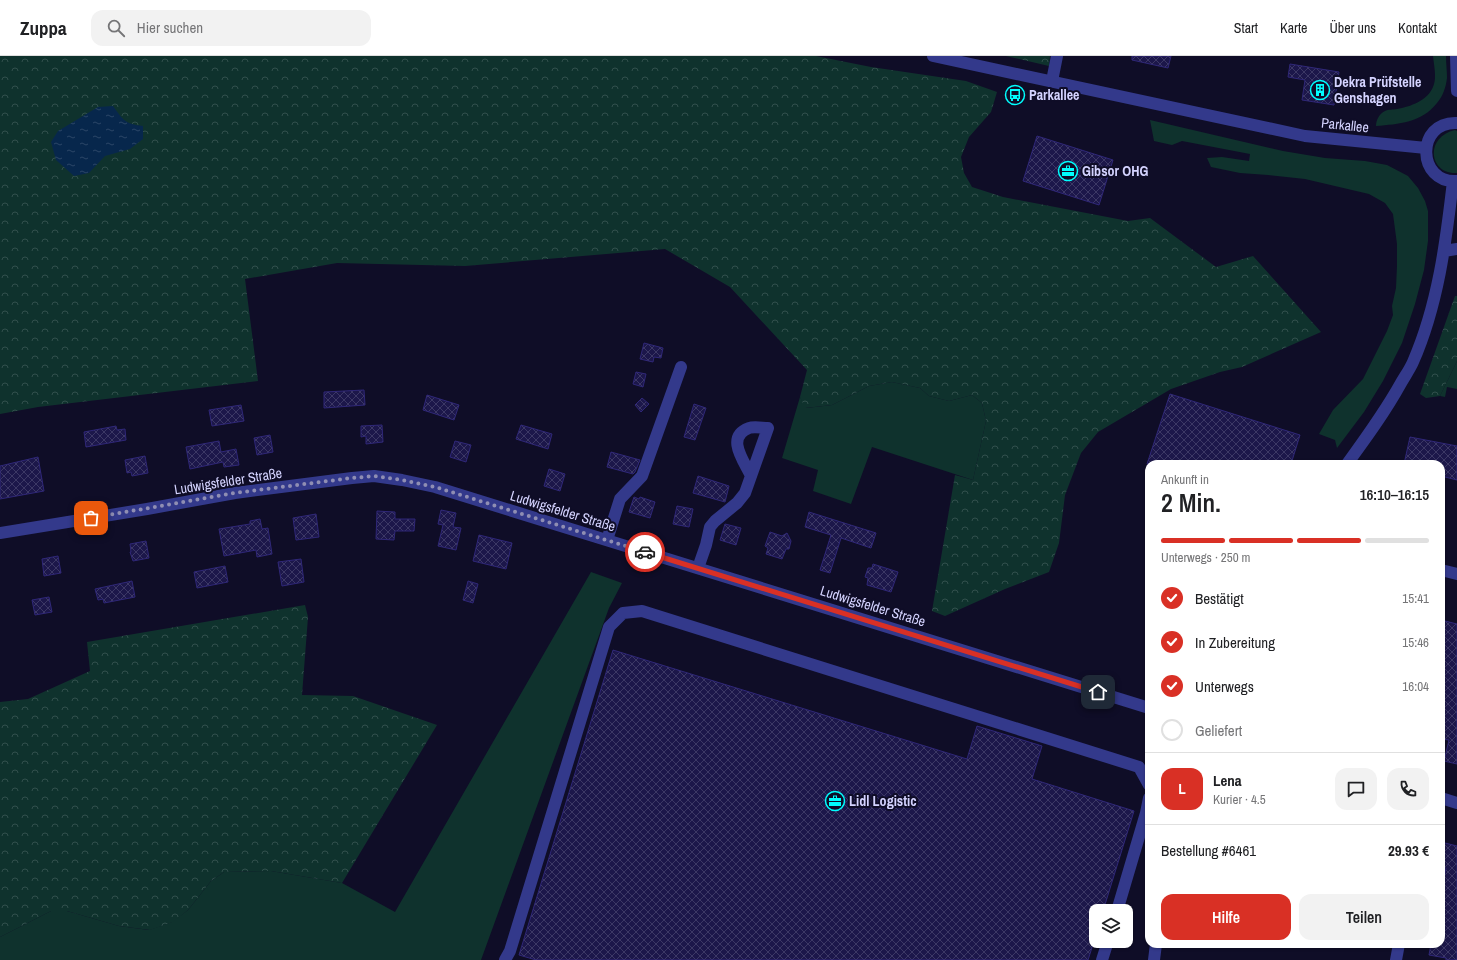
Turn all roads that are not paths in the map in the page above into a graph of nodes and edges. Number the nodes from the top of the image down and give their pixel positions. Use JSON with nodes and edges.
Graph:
{"nodes":[{"id":1,"x":933,"y":56,"type":"edge"},
{"id":2,"x":1057,"y":56,"type":"edge"},
{"id":3,"x":1456,"y":56,"type":"edge"},
{"id":4,"x":1052,"y":81,"type":"junction"},
{"id":5,"x":1457,"y":91,"type":"edge"},
{"id":6,"x":1456,"y":120,"type":"edge"},
{"id":7,"x":1426,"y":148,"type":"junction"},
{"id":8,"x":1455,"y":181,"type":"edge"},
{"id":9,"x":1457,"y":250,"type":"edge"},
{"id":10,"x":1444,"y":252,"type":"junction"},
{"id":11,"x":681,"y":367,"type":"dead end"},
{"id":12,"x":1350,"y":460,"type":"edge"},
{"id":13,"x":751,"y":476,"type":"dead end"},
{"id":14,"x":0,"y":533,"type":"edge"},
{"id":15,"x":607,"y":540,"type":"junction"},
{"id":16,"x":698,"y":568,"type":"junction"},
{"id":17,"x":1445,"y":571,"type":"edge"},
{"id":18,"x":1457,"y":574,"type":"edge"},
{"id":19,"x":1145,"y":707,"type":"edge"},
{"id":20,"x":1145,"y":777,"type":"edge"},
{"id":21,"x":1445,"y":799,"type":"edge"},
{"id":22,"x":1457,"y":803,"type":"edge"},
{"id":23,"x":1145,"y":816,"type":"edge"},
{"id":24,"x":1119,"y":904,"type":"edge"},
{"id":25,"x":1106,"y":948,"type":"edge"},
{"id":26,"x":1156,"y":948,"type":"edge"},
{"id":27,"x":1398,"y":948,"type":"edge"},
{"id":28,"x":505,"y":960,"type":"edge"},
{"id":29,"x":1102,"y":960,"type":"edge"},
{"id":30,"x":1154,"y":960,"type":"edge"},
{"id":31,"x":1396,"y":960,"type":"edge"}],
"edges":[{"from":1,"to":4,"type":"street","name":"Parkallee"},
{"from":2,"to":4,"type":"street"},
{"from":3,"to":5,"type":"street"},
{"from":4,"to":7,"type":"street","name":"Parkallee"},
{"from":6,"to":7,"type":"street"},
{"from":7,"to":8,"type":"street"},
{"from":8,"to":10,"type":"street"},
{"from":9,"to":10,"type":"street"},
{"from":10,"to":12,"type":"street"},
{"from":11,"to":15,"type":"street"},
{"from":13,"to":16,"type":"street"},
{"from":14,"to":15,"type":"street","name":"Ludwigsfelder Straße"},
{"from":15,"to":16,"type":"street","name":"Ludwigsfelder Straße"},
{"from":16,"to":19,"type":"street","name":"Ludwigsfelder Straße"},
{"from":17,"to":18,"type":"street"},
{"from":20,"to":28,"type":"street"},
{"from":21,"to":22,"type":"street"},
{"from":23,"to":24,"type":"street"},
{"from":25,"to":29,"type":"street"},
{"from":26,"to":30,"type":"street"},
{"from":27,"to":31,"type":"street"}]}
